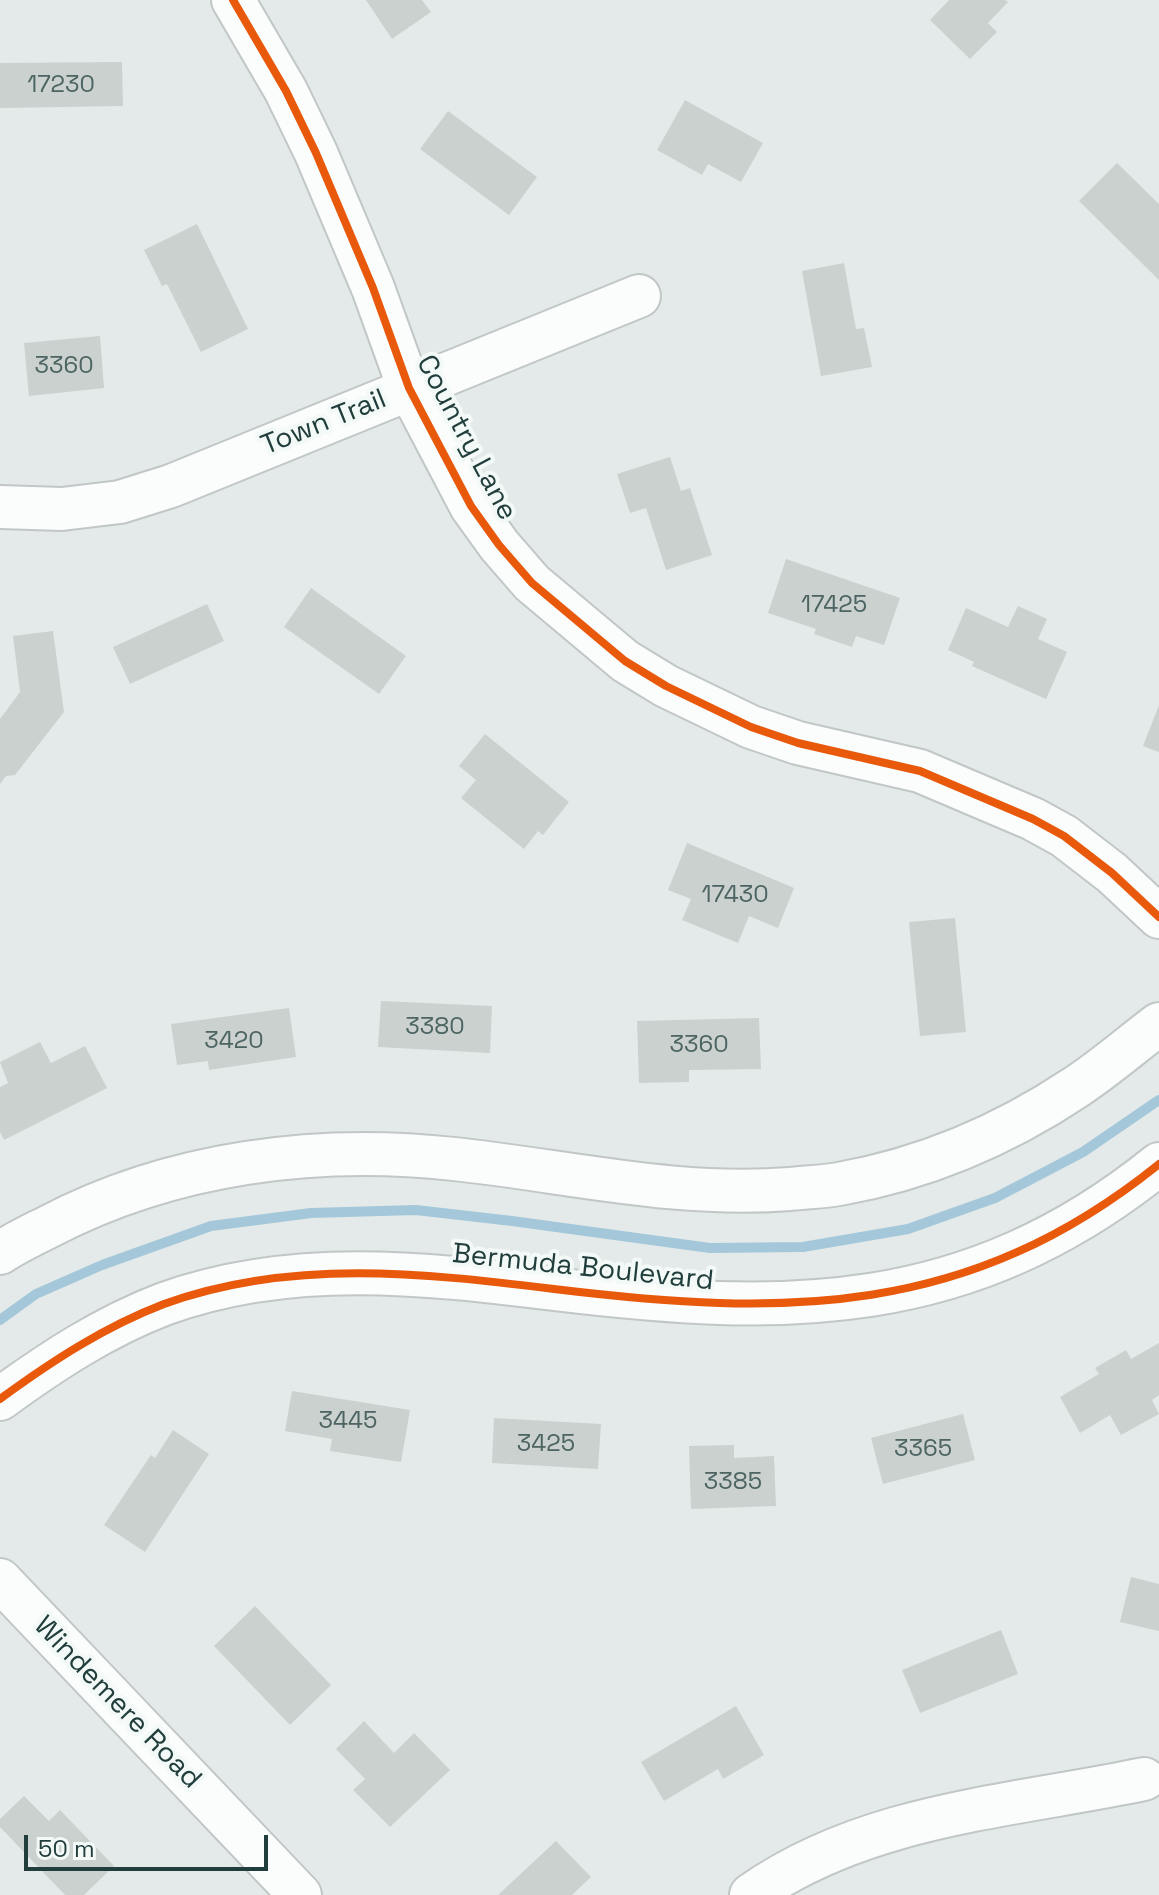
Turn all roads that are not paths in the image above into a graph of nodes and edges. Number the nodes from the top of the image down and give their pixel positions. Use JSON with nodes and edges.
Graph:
{"nodes":[{"id":1,"x":233,"y":0,"type":"edge"},
{"id":2,"x":639,"y":296,"type":"dead end"},
{"id":3,"x":409,"y":388,"type":"junction"},
{"id":4,"x":0,"y":507,"type":"edge"},
{"id":5,"x":1159,"y":917,"type":"edge"},
{"id":6,"x":1159,"y":1024,"type":"edge"},
{"id":7,"x":1159,"y":1164,"type":"edge"},
{"id":8,"x":0,"y":1253,"type":"edge"},
{"id":9,"x":0,"y":1399,"type":"edge"},
{"id":10,"x":0,"y":1580,"type":"edge"},
{"id":11,"x":1144,"y":1779,"type":"dead end"},
{"id":12,"x":300,"y":1895,"type":"edge"},
{"id":13,"x":751,"y":1895,"type":"edge"}],
"edges":[{"from":1,"to":3,"type":"street","name":"Country Lane"},
{"from":2,"to":3,"type":"street","name":"Town Trail"},
{"from":3,"to":4,"type":"street","name":"Town Trail"},
{"from":3,"to":5,"type":"street","name":"Country Lane"},
{"from":6,"to":8,"type":"street"},
{"from":7,"to":9,"type":"street","name":"Bermuda Boulevard"},
{"from":10,"to":12,"type":"street","name":"Windemere Road"},
{"from":11,"to":13,"type":"street"}]}
